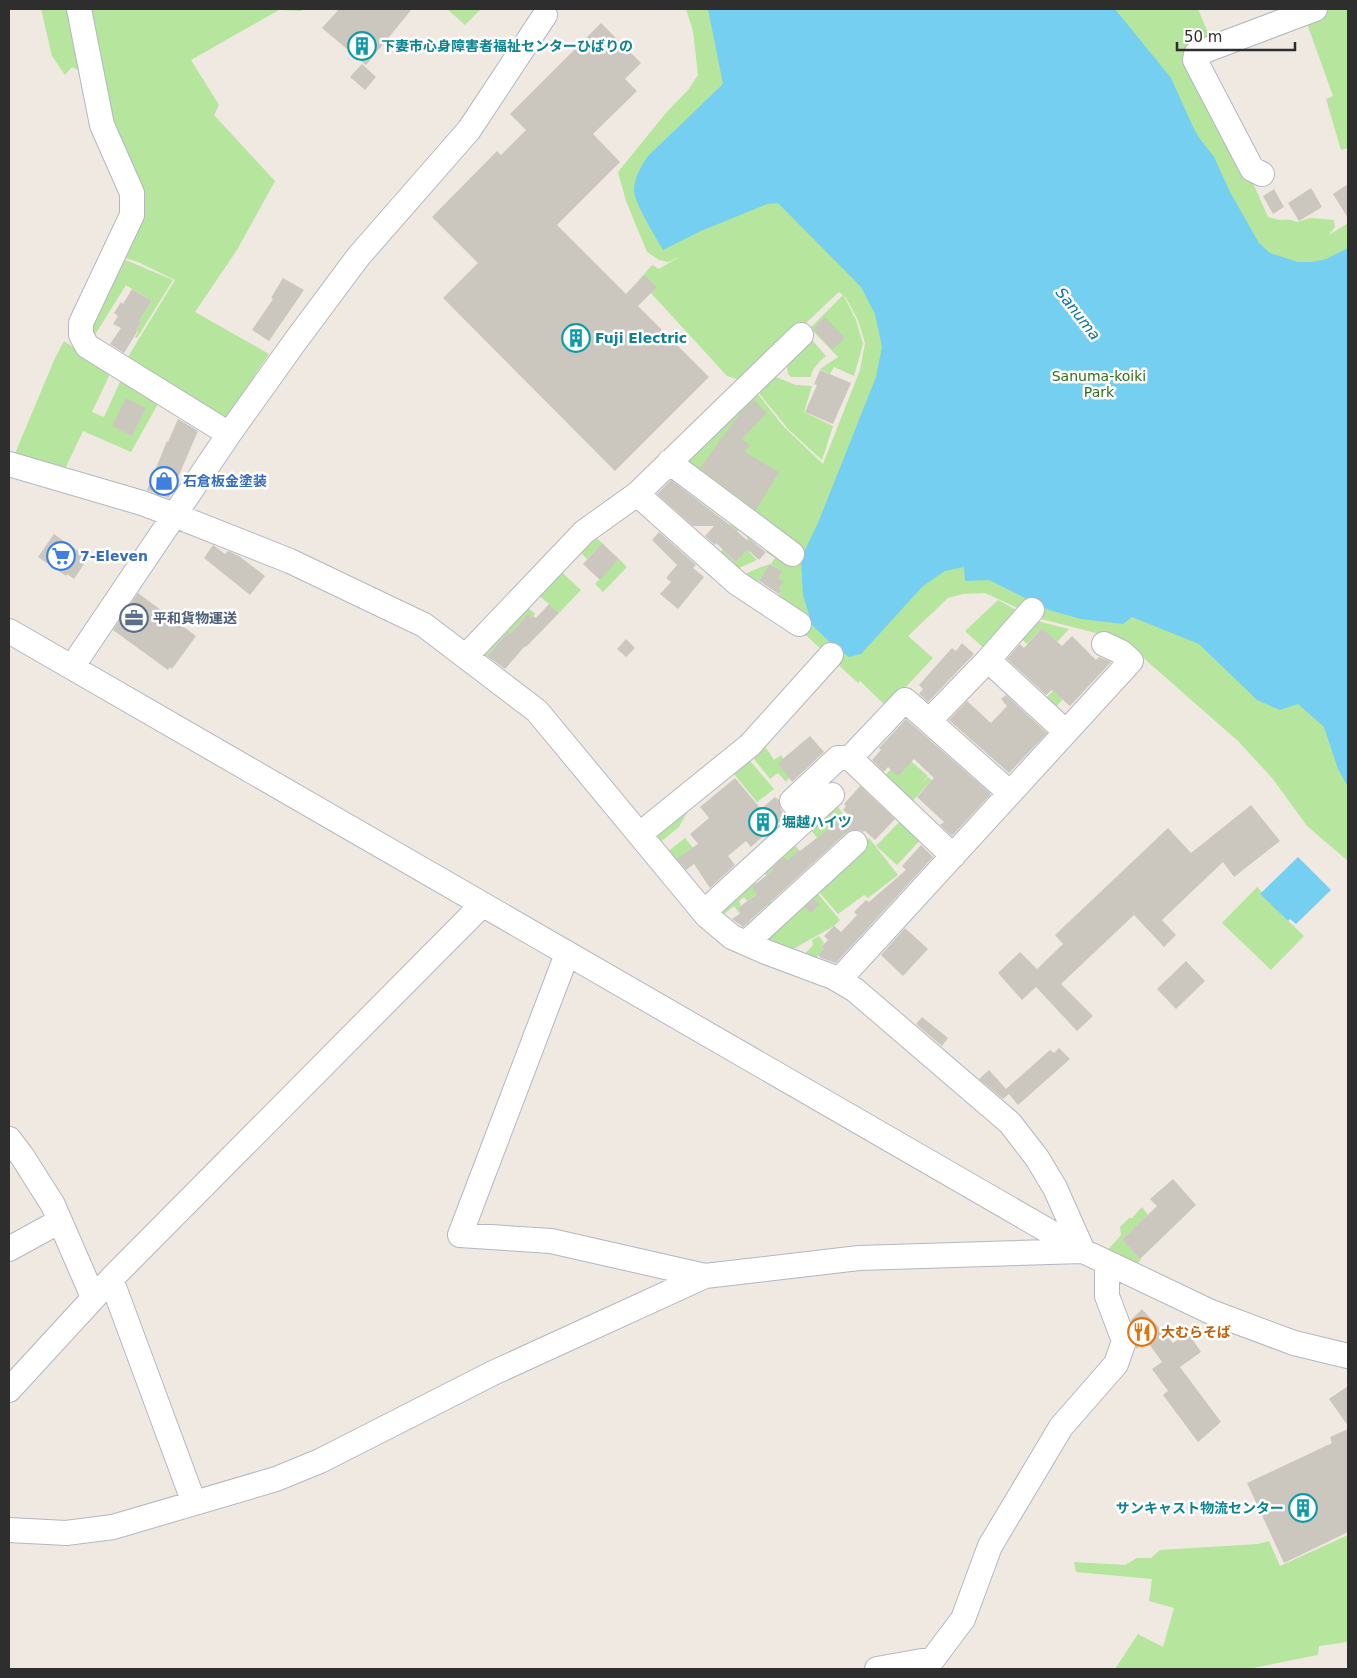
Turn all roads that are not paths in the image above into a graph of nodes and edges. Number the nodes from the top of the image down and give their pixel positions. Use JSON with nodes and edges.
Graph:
{"nodes":[{"id":1,"x":79,"y":9,"type":"edge"},
{"id":2,"x":1316,"y":9,"type":"edge"},
{"id":3,"x":545,"y":15,"type":"dead end"},
{"id":4,"x":1262,"y":174,"type":"dead end"},
{"id":5,"x":801,"y":335,"type":"dead end"},
{"id":6,"x":229,"y":434,"type":"junction"},
{"id":7,"x":670,"y":462,"type":"junction"},
{"id":8,"x":9,"y":464,"type":"edge"},
{"id":9,"x":637,"y":494,"type":"junction"},
{"id":10,"x":174,"y":515,"type":"junction"},
{"id":11,"x":792,"y":554,"type":"dead end"},
{"id":12,"x":1032,"y":610,"type":"dead end"},
{"id":13,"x":799,"y":624,"type":"dead end"},
{"id":14,"x":9,"y":631,"type":"edge"},
{"id":15,"x":1104,"y":644,"type":"dead end"},
{"id":16,"x":831,"y":655,"type":"dead end"},
{"id":17,"x":466,"y":656,"type":"junction"},
{"id":18,"x":988,"y":660,"type":"junction"},
{"id":19,"x":72,"y":667,"type":"junction"},
{"id":20,"x":929,"y":721,"type":"junction"},
{"id":21,"x":1066,"y":732,"type":"junction"},
{"id":22,"x":850,"y":758,"type":"junction"},
{"id":23,"x":1010,"y":793,"type":"junction"},
{"id":24,"x":832,"y":795,"type":"dead end"},
{"id":25,"x":807,"y":818,"type":"junction"},
{"id":26,"x":640,"y":834,"type":"junction"},
{"id":27,"x":855,"y":844,"type":"dead end"},
{"id":28,"x":953,"y":856,"type":"junction"},
{"id":29,"x":482,"y":905,"type":"junction"},
{"id":30,"x":704,"y":912,"type":"junction"},
{"id":31,"x":746,"y":943,"type":"junction"},
{"id":32,"x":567,"y":954,"type":"junction"},
{"id":33,"x":839,"y":980,"type":"junction"},
{"id":34,"x":9,"y":1139,"type":"edge"},
{"id":35,"x":60,"y":1221,"type":"junction"},
{"id":36,"x":9,"y":1249,"type":"edge"},
{"id":37,"x":1083,"y":1251,"type":"junction"},
{"id":38,"x":1107,"y":1263,"type":"junction"},
{"id":39,"x":705,"y":1276,"type":"junction"},
{"id":40,"x":111,"y":1279,"type":"junction"},
{"id":41,"x":93,"y":1298,"type":"junction"},
{"id":42,"x":1348,"y":1356,"type":"edge"},
{"id":43,"x":9,"y":1390,"type":"edge"},
{"id":44,"x":194,"y":1504,"type":"junction"},
{"id":45,"x":9,"y":1530,"type":"edge"},
{"id":46,"x":940,"y":1664,"type":"edge"},
{"id":47,"x":877,"y":1669,"type":"edge"}],
"edges":[{"from":1,"to":6,"type":"street"},
{"from":2,"to":4,"type":"street"},
{"from":3,"to":6,"type":"street"},
{"from":5,"to":7,"type":"street"},
{"from":6,"to":10,"type":"street"},
{"from":7,"to":9,"type":"street"},
{"from":7,"to":11,"type":"street"},
{"from":8,"to":10,"type":"street"},
{"from":9,"to":13,"type":"street"},
{"from":9,"to":17,"type":"street"},
{"from":10,"to":17,"type":"street"},
{"from":10,"to":19,"type":"street"},
{"from":12,"to":18,"type":"street"},
{"from":14,"to":19,"type":"street"},
{"from":15,"to":21,"type":"street"},
{"from":16,"to":26,"type":"street"},
{"from":17,"to":26,"type":"street"},
{"from":18,"to":20,"type":"street"},
{"from":18,"to":21,"type":"street"},
{"from":19,"to":29,"type":"street"},
{"from":20,"to":22,"type":"street"},
{"from":20,"to":23,"type":"street"},
{"from":21,"to":23,"type":"street"},
{"from":22,"to":25,"type":"street"},
{"from":22,"to":28,"type":"street"},
{"from":23,"to":28,"type":"street"},
{"from":24,"to":25,"type":"street"},
{"from":25,"to":30,"type":"street"},
{"from":26,"to":30,"type":"street"},
{"from":27,"to":31,"type":"street"},
{"from":28,"to":33,"type":"street"},
{"from":29,"to":32,"type":"street"},
{"from":29,"to":40,"type":"street"},
{"from":30,"to":31,"type":"street"},
{"from":31,"to":33,"type":"street"},
{"from":32,"to":37,"type":"street"},
{"from":32,"to":39,"type":"street"},
{"from":33,"to":37,"type":"street"},
{"from":34,"to":35,"type":"street"},
{"from":35,"to":36,"type":"street"},
{"from":35,"to":41,"type":"street"},
{"from":37,"to":38,"type":"street"},
{"from":37,"to":39,"type":"street"},
{"from":38,"to":42,"type":"street"},
{"from":38,"to":46,"type":"street"},
{"from":39,"to":44,"type":"street"},
{"from":40,"to":41,"type":"street"},
{"from":40,"to":44,"type":"street"},
{"from":41,"to":43,"type":"street"},
{"from":44,"to":45,"type":"street"},
{"from":46,"to":47,"type":"street"}]}
